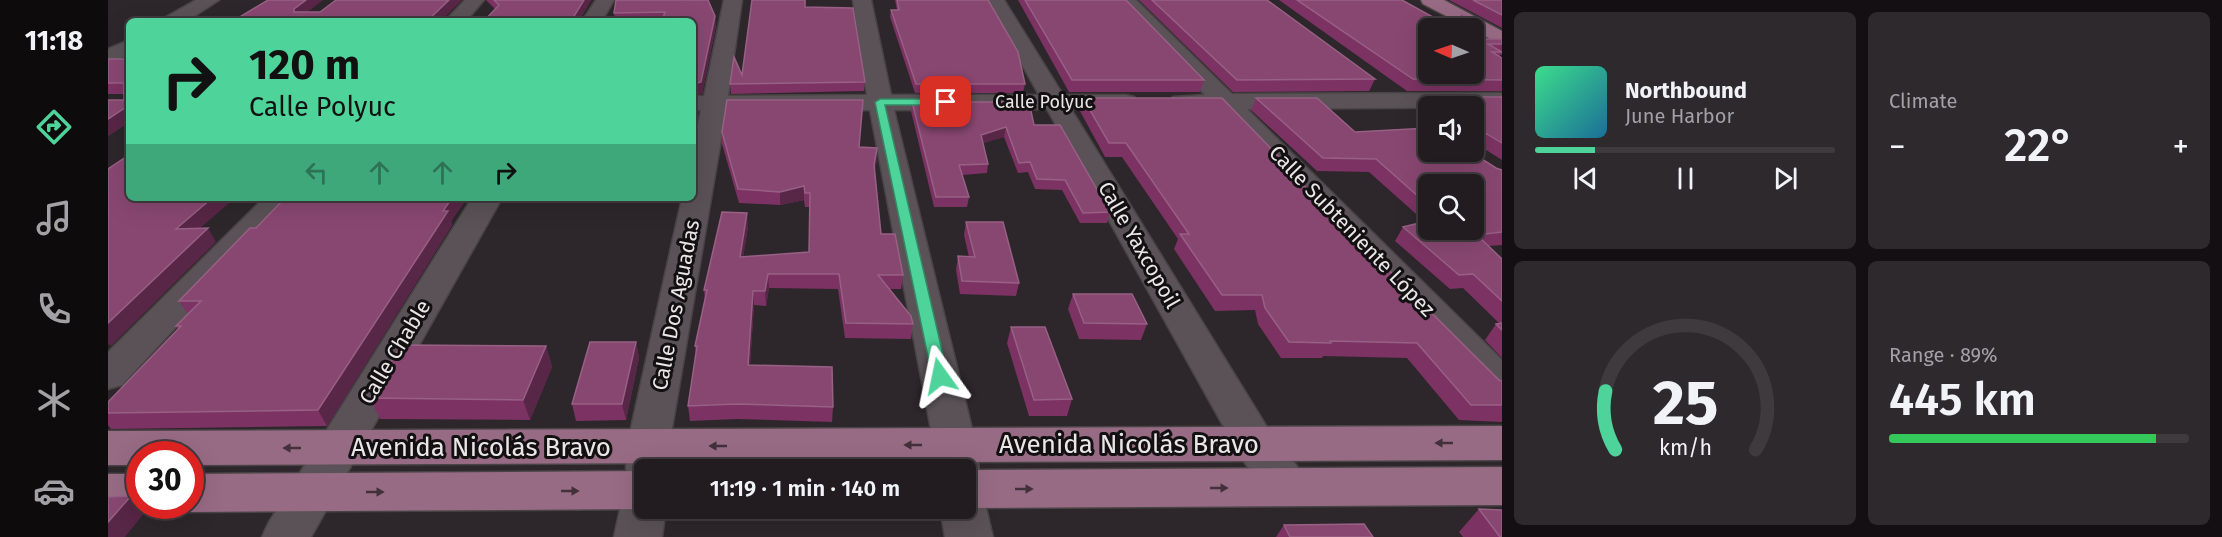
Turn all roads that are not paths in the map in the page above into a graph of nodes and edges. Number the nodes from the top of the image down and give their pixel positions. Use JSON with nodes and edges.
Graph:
{"nodes":[{"id":1,"x":210,"y":0,"type":"edge"},
{"id":2,"x":475,"y":0,"type":"edge"},
{"id":3,"x":605,"y":0,"type":"edge"},
{"id":4,"x":732,"y":0,"type":"edge"},
{"id":5,"x":862,"y":0,"type":"edge"},
{"id":6,"x":995,"y":0,"type":"edge"},
{"id":7,"x":1126,"y":0,"type":"edge"},
{"id":8,"x":1424,"y":6,"type":"edge"},
{"id":9,"x":178,"y":18,"type":"edge"},
{"id":10,"x":457,"y":18,"type":"edge"},
{"id":11,"x":594,"y":18,"type":"edge"},
{"id":12,"x":1437,"y":18,"type":"edge"},
{"id":13,"x":1502,"y":40,"type":"edge"},
{"id":14,"x":1484,"y":41,"type":"edge"},
{"id":15,"x":126,"y":48,"type":"edge"},
{"id":16,"x":1484,"y":48,"type":"edge"},
{"id":17,"x":108,"y":58,"type":"edge"},
{"id":18,"x":1502,"y":59,"type":"edge"},
{"id":19,"x":1374,"y":81,"type":"edge"},
{"id":20,"x":1502,"y":100,"type":"edge"},
{"id":21,"x":880,"y":102,"type":"junction"},
{"id":22,"x":1055,"y":102,"type":"junction"},
{"id":23,"x":1402,"y":102,"type":"junction"},
{"id":24,"x":704,"y":103,"type":"edge"},
{"id":25,"x":1226,"y":103,"type":"junction"},
{"id":26,"x":1418,"y":114,"type":"edge"},
{"id":27,"x":696,"y":154,"type":"edge"},
{"id":28,"x":278,"y":201,"type":"edge"},
{"id":29,"x":485,"y":201,"type":"edge"},
{"id":30,"x":689,"y":201,"type":"edge"},
{"id":31,"x":108,"y":375,"type":"edge"},
{"id":32,"x":1502,"y":384,"type":"edge"},
{"id":33,"x":1502,"y":443,"type":"edge"},
{"id":34,"x":1255,"y":444,"type":"junction"},
{"id":35,"x":339,"y":447,"type":"junction"},
{"id":36,"x":108,"y":448,"type":"edge"},
{"id":37,"x":956,"y":457,"type":"edge"},
{"id":38,"x":648,"y":458,"type":"edge"},
{"id":39,"x":1502,"y":486,"type":"edge"},
{"id":40,"x":1287,"y":487,"type":"junction"},
{"id":41,"x":976,"y":489,"type":"edge"},
{"id":42,"x":634,"y":490,"type":"edge"},
{"id":43,"x":312,"y":492,"type":"junction"},
{"id":44,"x":108,"y":493,"type":"edge"},
{"id":45,"x":126,"y":493,"type":"edge"},
{"id":46,"x":204,"y":493,"type":"edge"},
{"id":47,"x":641,"y":519,"type":"edge"},
{"id":48,"x":965,"y":519,"type":"edge"},
{"id":49,"x":286,"y":537,"type":"edge"},
{"id":50,"x":638,"y":537,"type":"edge"},
{"id":51,"x":969,"y":537,"type":"edge"}],
"edges":[{"from":1,"to":9,"type":"street"},
{"from":2,"to":10,"type":"street"},
{"from":3,"to":11,"type":"street"},
{"from":4,"to":24,"type":"street","name":"Calle Dos Aguadas"},
{"from":5,"to":21,"type":"street"},
{"from":6,"to":22,"type":"street","name":"Calle Yaxcopoil"},
{"from":7,"to":25,"type":"street","name":"Calle Subteniente López"},
{"from":8,"to":12,"type":"main road"},
{"from":8,"to":13,"type":"main road"},
{"from":13,"to":14,"type":"street"},
{"from":15,"to":17,"type":"street"},
{"from":16,"to":18,"type":"main road"},
{"from":19,"to":23,"type":"street"},
{"from":20,"to":23,"type":"street","name":"Calle Polyuc"},
{"from":21,"to":22,"type":"street","name":"Calle Polyuc"},
{"from":21,"to":24,"type":"street","name":"Calle Polyuc"},
{"from":21,"to":37,"type":"street"},
{"from":22,"to":25,"type":"street","name":"Calle Polyuc"},
{"from":22,"to":34,"type":"street","name":"Calle Yaxcopoil"},
{"from":23,"to":25,"type":"street","name":"Calle Polyuc"},
{"from":23,"to":26,"type":"street"},
{"from":24,"to":27,"type":"street","name":"Calle Dos Aguadas"},
{"from":25,"to":32,"type":"street","name":"Calle Subteniente López"},
{"from":28,"to":31,"type":"street"},
{"from":29,"to":35,"type":"street","name":"Calle Chable"},
{"from":30,"to":38,"type":"street","name":"Calle Dos Aguadas"},
{"from":33,"to":34,"type":"main road","name":"Avenida Nicolás Bravo","one_way":true},
{"from":34,"to":37,"type":"main road","name":"Avenida Nicolás Bravo"},
{"from":34,"to":40,"type":"street","name":"Calle Yaxcopoil"},
{"from":35,"to":36,"type":"main road","name":"Avenida Nicolás Bravo","one_way":true},
{"from":35,"to":38,"type":"main road","name":"Avenida Nicolás Bravo"},
{"from":35,"to":43,"type":"street","name":"Calle Chable"},
{"from":37,"to":38,"type":"main road","name":"Avenida Nicolás Bravo","one_way":true},
{"from":39,"to":40,"type":"main road","name":"Avenida Nicolás Bravo"},
{"from":41,"to":40,"type":"main road","name":"Avenida Nicolás Bravo","one_way":true},
{"from":43,"to":42,"type":"main road","name":"Avenida Nicolás Bravo","one_way":true},
{"from":43,"to":46,"type":"main road","name":"Avenida Nicolás Bravo"},
{"from":43,"to":49,"type":"street","name":"Calle Chable"},
{"from":44,"to":45,"type":"main road"},
{"from":47,"to":50,"type":"street"},
{"from":48,"to":51,"type":"street"}]}
